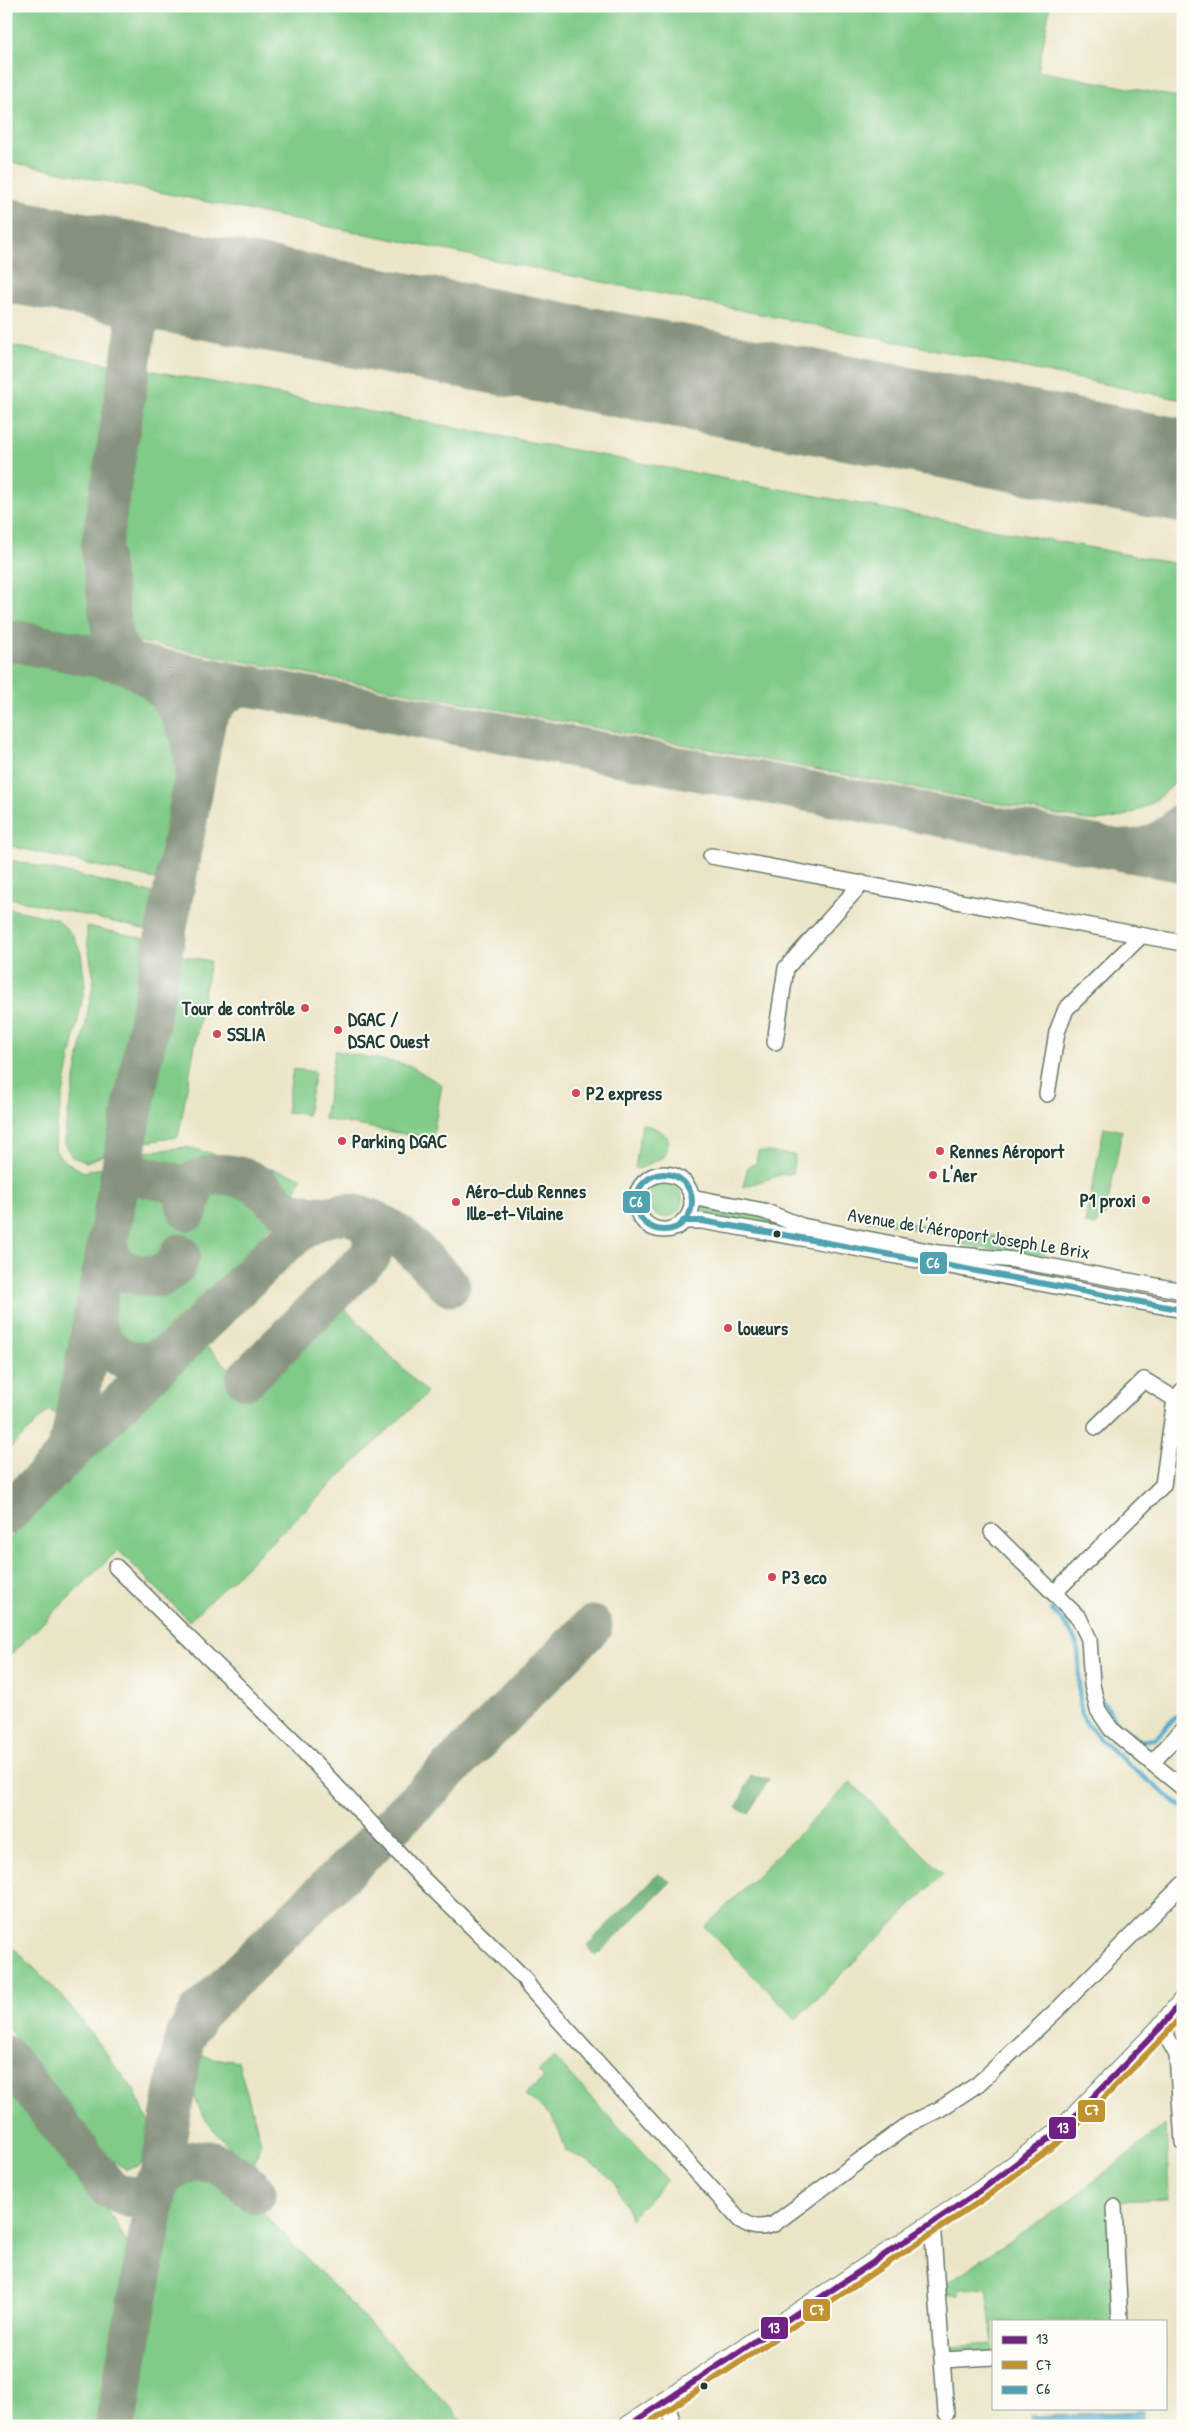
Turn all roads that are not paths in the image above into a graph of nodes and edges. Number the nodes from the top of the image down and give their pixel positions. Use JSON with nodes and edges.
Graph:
{"nodes":[{"id":1,"x":710,"y":856,"type":"dead end"},
{"id":2,"x":862,"y":883,"type":"junction"},
{"id":3,"x":1141,"y":936,"type":"junction"},
{"id":4,"x":1183,"y":943,"type":"edge"},
{"id":5,"x":775,"y":1042,"type":"dead end"},
{"id":6,"x":1047,"y":1094,"type":"dead end"},
{"id":7,"x":691,"y":1197,"type":"junction"},
{"id":8,"x":683,"y":1221,"type":"junction"},
{"id":9,"x":1183,"y":1291,"type":"edge"},
{"id":10,"x":1183,"y":1310,"type":"edge"},
{"id":11,"x":1179,"y":1394,"type":"edge"},
{"id":12,"x":1096,"y":1427,"type":"dead end"},
{"id":13,"x":992,"y":1532,"type":"dead end"},
{"id":14,"x":116,"y":1567,"type":"dead end"},
{"id":15,"x":1054,"y":1594,"type":"junction"},
{"id":16,"x":1183,"y":1729,"type":"edge"},
{"id":17,"x":1152,"y":1764,"type":"junction"},
{"id":18,"x":1183,"y":1788,"type":"edge"},
{"id":19,"x":1183,"y":1884,"type":"edge"},
{"id":20,"x":1183,"y":2000,"type":"edge"},
{"id":21,"x":1160,"y":2028,"type":"junction"},
{"id":22,"x":1183,"y":2143,"type":"edge"},
{"id":23,"x":1114,"y":2207,"type":"dead end"},
{"id":24,"x":932,"y":2222,"type":"junction"},
{"id":25,"x":1120,"y":2320,"type":"edge"},
{"id":26,"x":992,"y":2357,"type":"edge"},
{"id":27,"x":943,"y":2360,"type":"junction"},
{"id":28,"x":666,"y":2402,"type":"junction"},
{"id":29,"x":946,"y":2412,"type":"dead end"},
{"id":30,"x":628,"y":2426,"type":"edge"},
{"id":31,"x":674,"y":2426,"type":"edge"}],
"edges":[{"from":1,"to":2,"type":"street"},
{"from":2,"to":3,"type":"street"},
{"from":2,"to":5,"type":"street"},
{"from":3,"to":4,"type":"street"},
{"from":3,"to":6,"type":"street"},
{"from":7,"to":8,"type":"street"},
{"from":7,"to":8,"type":"street","name":"Avenue de l'Aéroport Joseph Le Brix"},
{"from":7,"to":9,"type":"street","name":"Avenue de l'Aéroport Joseph Le Brix"},
{"from":8,"to":10,"type":"street","name":"Avenue de l'Aéroport Joseph Le Brix"},
{"from":11,"to":12,"type":"street"},
{"from":11,"to":15,"type":"street"},
{"from":13,"to":15,"type":"street"},
{"from":14,"to":19,"type":"street"},
{"from":15,"to":17,"type":"street"},
{"from":16,"to":17,"type":"street"},
{"from":17,"to":18,"type":"street"},
{"from":20,"to":21,"type":"street"},
{"from":21,"to":22,"type":"street"},
{"from":21,"to":24,"type":"street"},
{"from":23,"to":25,"type":"street"},
{"from":24,"to":27,"type":"street"},
{"from":24,"to":28,"type":"street"},
{"from":26,"to":27,"type":"street"},
{"from":27,"to":29,"type":"street"},
{"from":28,"to":30,"type":"street"},
{"from":28,"to":31,"type":"street"}]}
